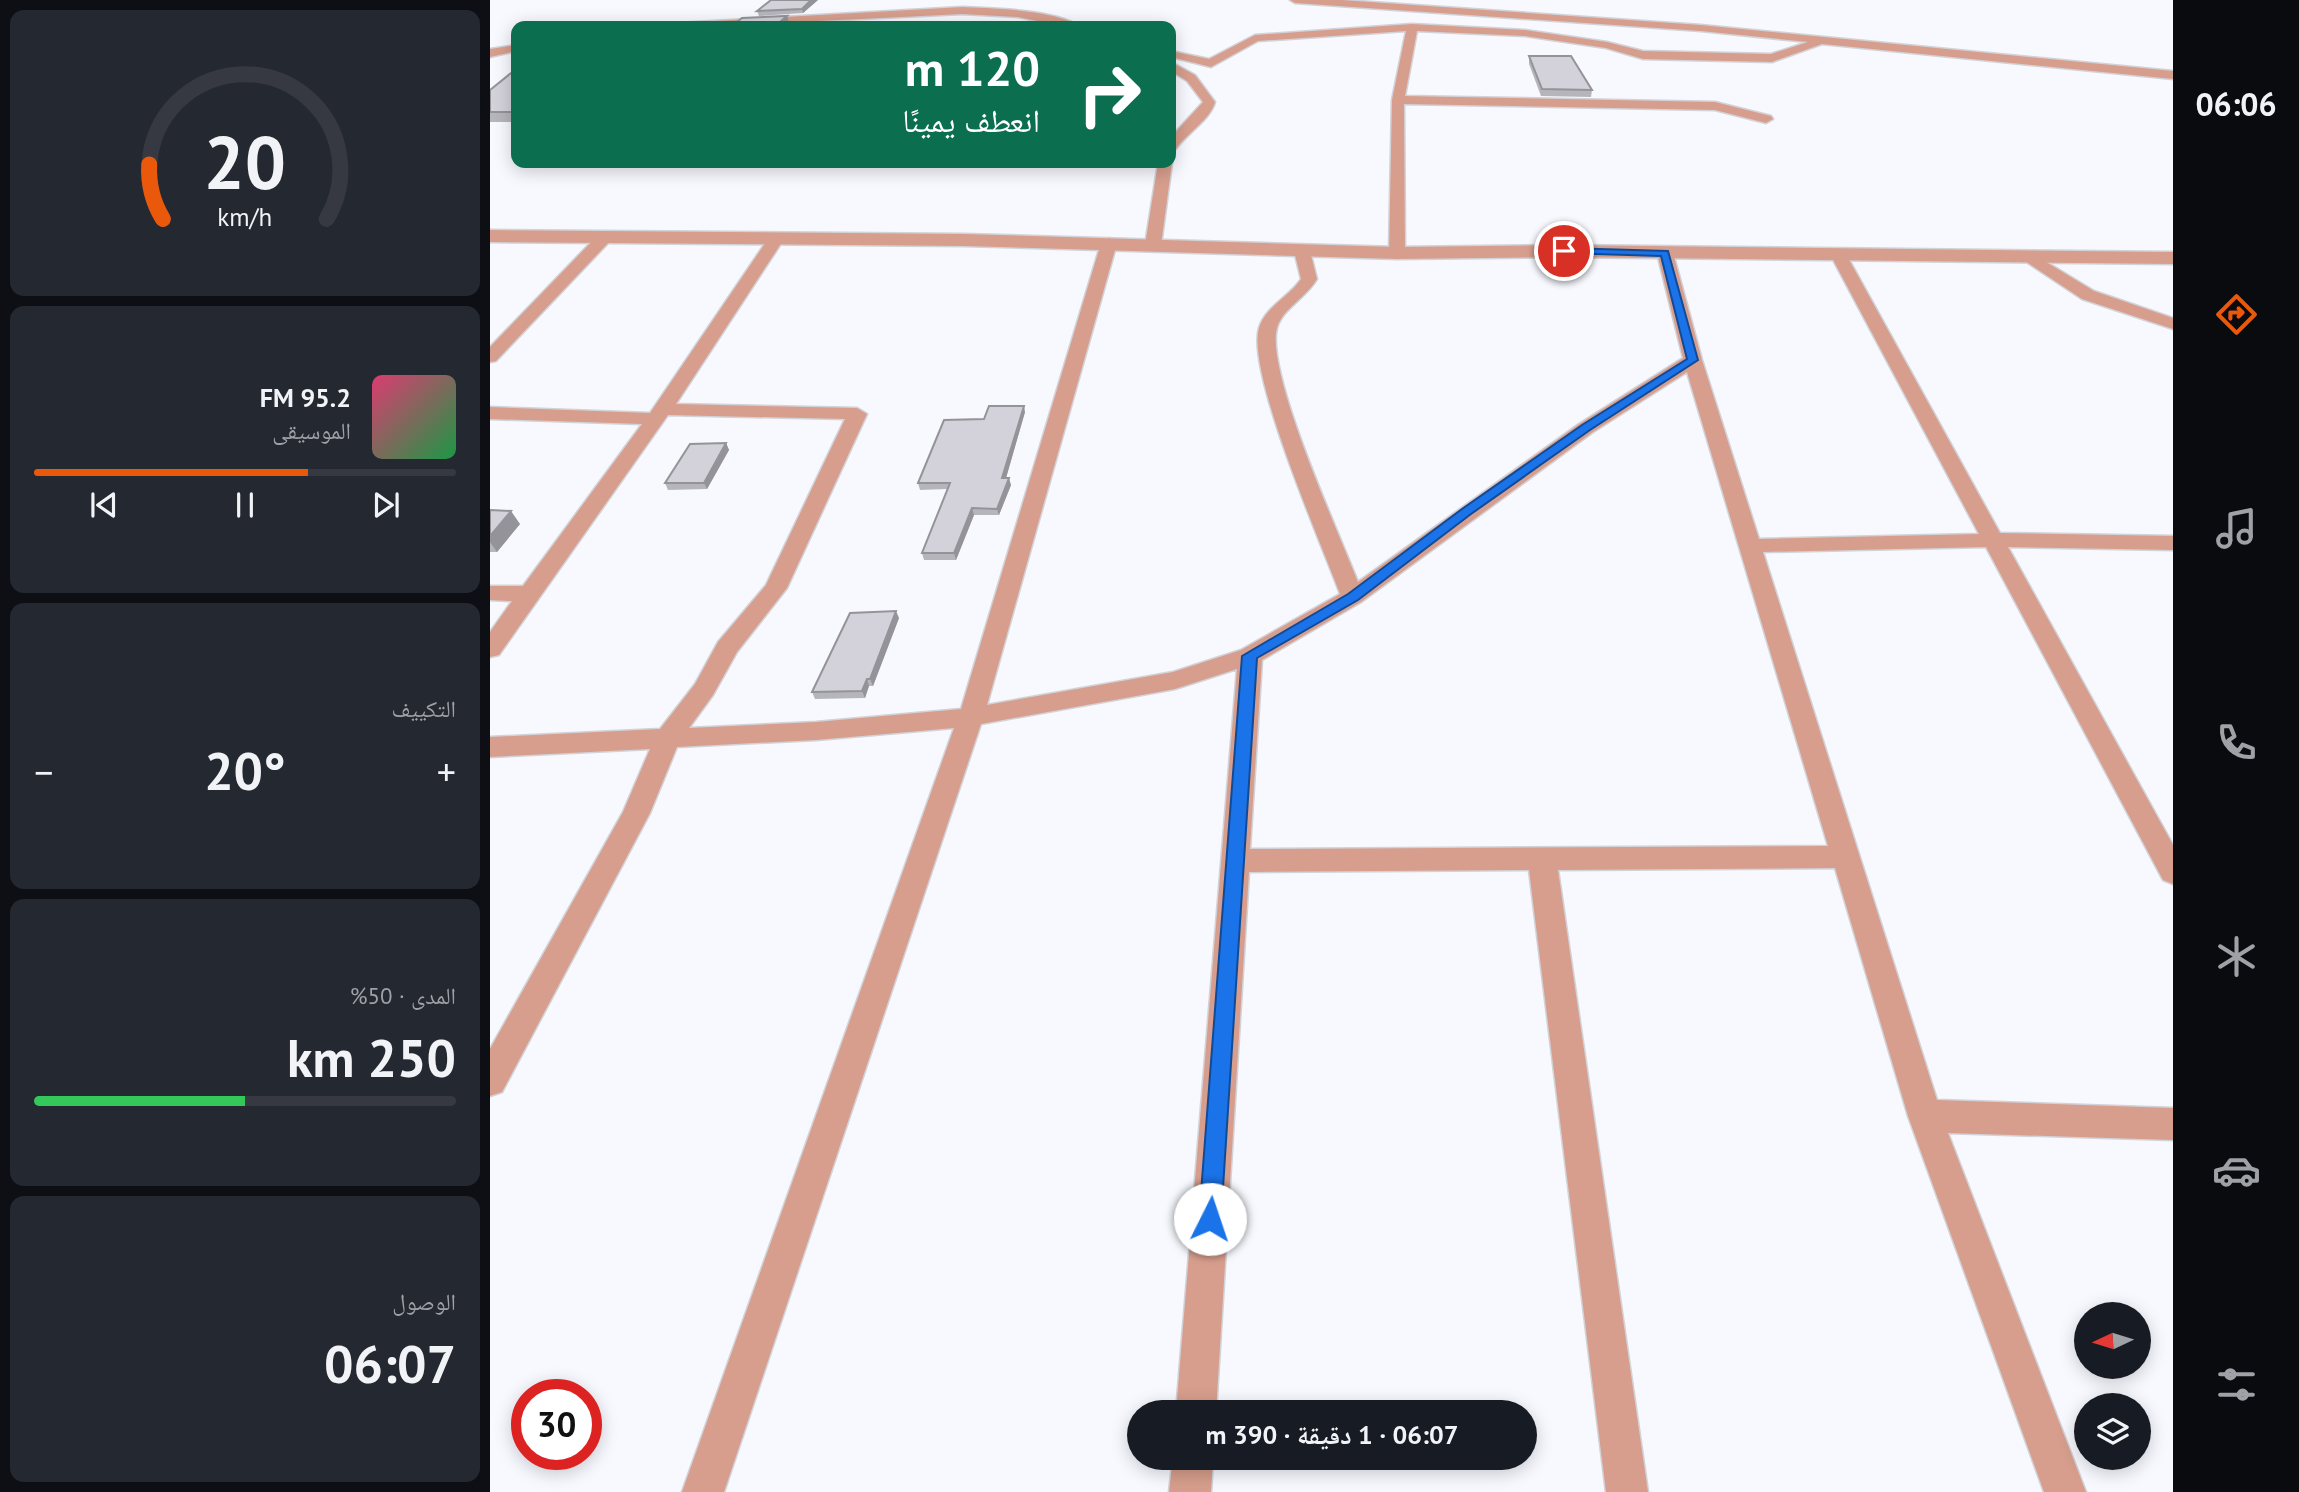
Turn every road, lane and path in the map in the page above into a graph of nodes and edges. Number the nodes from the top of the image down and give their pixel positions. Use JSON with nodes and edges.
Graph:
{"nodes":[{"id":1,"x":1296,"y":0,"type":"edge"},
{"id":2,"x":732,"y":21,"type":"edge"},
{"id":3,"x":1056,"y":21,"type":"edge"},
{"id":4,"x":1412,"y":27,"type":"junction"},
{"id":5,"x":1826,"y":40,"type":"junction"},
{"id":6,"x":511,"y":49,"type":"edge"},
{"id":7,"x":490,"y":53,"type":"edge"},
{"id":8,"x":1176,"y":55,"type":"edge"},
{"id":9,"x":1176,"y":69,"type":"edge"},
{"id":10,"x":2173,"y":75,"type":"edge"},
{"id":11,"x":1398,"y":100,"type":"junction"},
{"id":12,"x":1766,"y":119,"type":"dead end"},
{"id":13,"x":1176,"y":139,"type":"edge"},
{"id":14,"x":1164,"y":168,"type":"edge"},
{"id":15,"x":490,"y":236,"type":"edge"},
{"id":16,"x":605,"y":237,"type":"junction"},
{"id":17,"x":776,"y":239,"type":"junction"},
{"id":18,"x":1109,"y":243,"type":"junction"},
{"id":19,"x":1153,"y":245,"type":"junction"},
{"id":20,"x":1301,"y":251,"type":"junction"},
{"id":21,"x":1397,"y":253,"type":"junction"},
{"id":22,"x":1665,"y":253,"type":"junction"},
{"id":23,"x":1839,"y":256,"type":"junction"},
{"id":24,"x":2028,"y":256,"type":"junction"},
{"id":25,"x":2173,"y":258,"type":"edge"},
{"id":26,"x":2173,"y":324,"type":"edge"},
{"id":27,"x":490,"y":357,"type":"edge"},
{"id":28,"x":1693,"y":360,"type":"junction"},
{"id":29,"x":490,"y":413,"type":"edge"},
{"id":30,"x":659,"y":414,"type":"junction"},
{"id":31,"x":1995,"y":540,"type":"junction"},
{"id":32,"x":2173,"y":543,"type":"edge"},
{"id":33,"x":1750,"y":546,"type":"junction"},
{"id":34,"x":490,"y":593,"type":"edge"},
{"id":35,"x":531,"y":594,"type":"junction"},
{"id":36,"x":1353,"y":597,"type":"junction"},
{"id":37,"x":490,"y":649,"type":"edge"},
{"id":38,"x":1250,"y":656,"type":"junction"},
{"id":39,"x":971,"y":718,"type":"junction"},
{"id":40,"x":667,"y":739,"type":"junction"},
{"id":41,"x":490,"y":747,"type":"edge"},
{"id":42,"x":1846,"y":857,"type":"junction"},
{"id":43,"x":1542,"y":859,"type":"junction"},
{"id":44,"x":1235,"y":860,"type":"junction"},
{"id":45,"x":2170,"y":862,"type":"edge"},
{"id":46,"x":490,"y":1081,"type":"edge"},
{"id":47,"x":1925,"y":1116,"type":"junction"},
{"id":48,"x":2173,"y":1124,"type":"edge"},
{"id":49,"x":1197,"y":1400,"type":"edge"},
{"id":50,"x":1191,"y":1470,"type":"edge"},
{"id":51,"x":703,"y":1492,"type":"edge"},
{"id":52,"x":1190,"y":1492,"type":"edge"},
{"id":53,"x":1627,"y":1492,"type":"edge"},
{"id":54,"x":2066,"y":1492,"type":"edge"}],
"edges":[{"from":1,"to":5,"type":"street"},
{"from":2,"to":3,"type":"street"},
{"from":4,"to":5,"type":"street"},
{"from":4,"to":8,"type":"street"},
{"from":4,"to":11,"type":"street"},
{"from":5,"to":10,"type":"street"},
{"from":6,"to":7,"type":"street"},
{"from":9,"to":13,"type":"street"},
{"from":11,"to":12,"type":"street"},
{"from":11,"to":21,"type":"street"},
{"from":14,"to":19,"type":"street"},
{"from":15,"to":16,"type":"street"},
{"from":16,"to":17,"type":"street"},
{"from":16,"to":27,"type":"street"},
{"from":17,"to":18,"type":"street"},
{"from":17,"to":30,"type":"street"},
{"from":18,"to":19,"type":"street"},
{"from":18,"to":39,"type":"street"},
{"from":19,"to":20,"type":"street"},
{"from":20,"to":21,"type":"street"},
{"from":20,"to":36,"type":"street"},
{"from":21,"to":22,"type":"street"},
{"from":22,"to":23,"type":"street"},
{"from":22,"to":28,"type":"street"},
{"from":23,"to":24,"type":"street"},
{"from":23,"to":31,"type":"street"},
{"from":24,"to":25,"type":"street"},
{"from":24,"to":26,"type":"street"},
{"from":28,"to":33,"type":"street"},
{"from":28,"to":36,"type":"street"},
{"from":29,"to":30,"type":"street"},
{"from":30,"to":35,"type":"street"},
{"from":30,"to":40,"type":"street"},
{"from":31,"to":32,"type":"street"},
{"from":31,"to":33,"type":"street"},
{"from":31,"to":45,"type":"street"},
{"from":33,"to":42,"type":"street"},
{"from":34,"to":35,"type":"street"},
{"from":35,"to":37,"type":"street"},
{"from":36,"to":38,"type":"street"},
{"from":38,"to":39,"type":"street"},
{"from":38,"to":44,"type":"street"},
{"from":39,"to":40,"type":"street"},
{"from":39,"to":51,"type":"street"},
{"from":40,"to":41,"type":"street"},
{"from":40,"to":46,"type":"street"},
{"from":42,"to":43,"type":"street"},
{"from":42,"to":47,"type":"street"},
{"from":43,"to":44,"type":"street"},
{"from":43,"to":53,"type":"street"},
{"from":44,"to":49,"type":"street"},
{"from":47,"to":48,"type":"street"},
{"from":47,"to":54,"type":"street"},
{"from":50,"to":52,"type":"street"}]}
